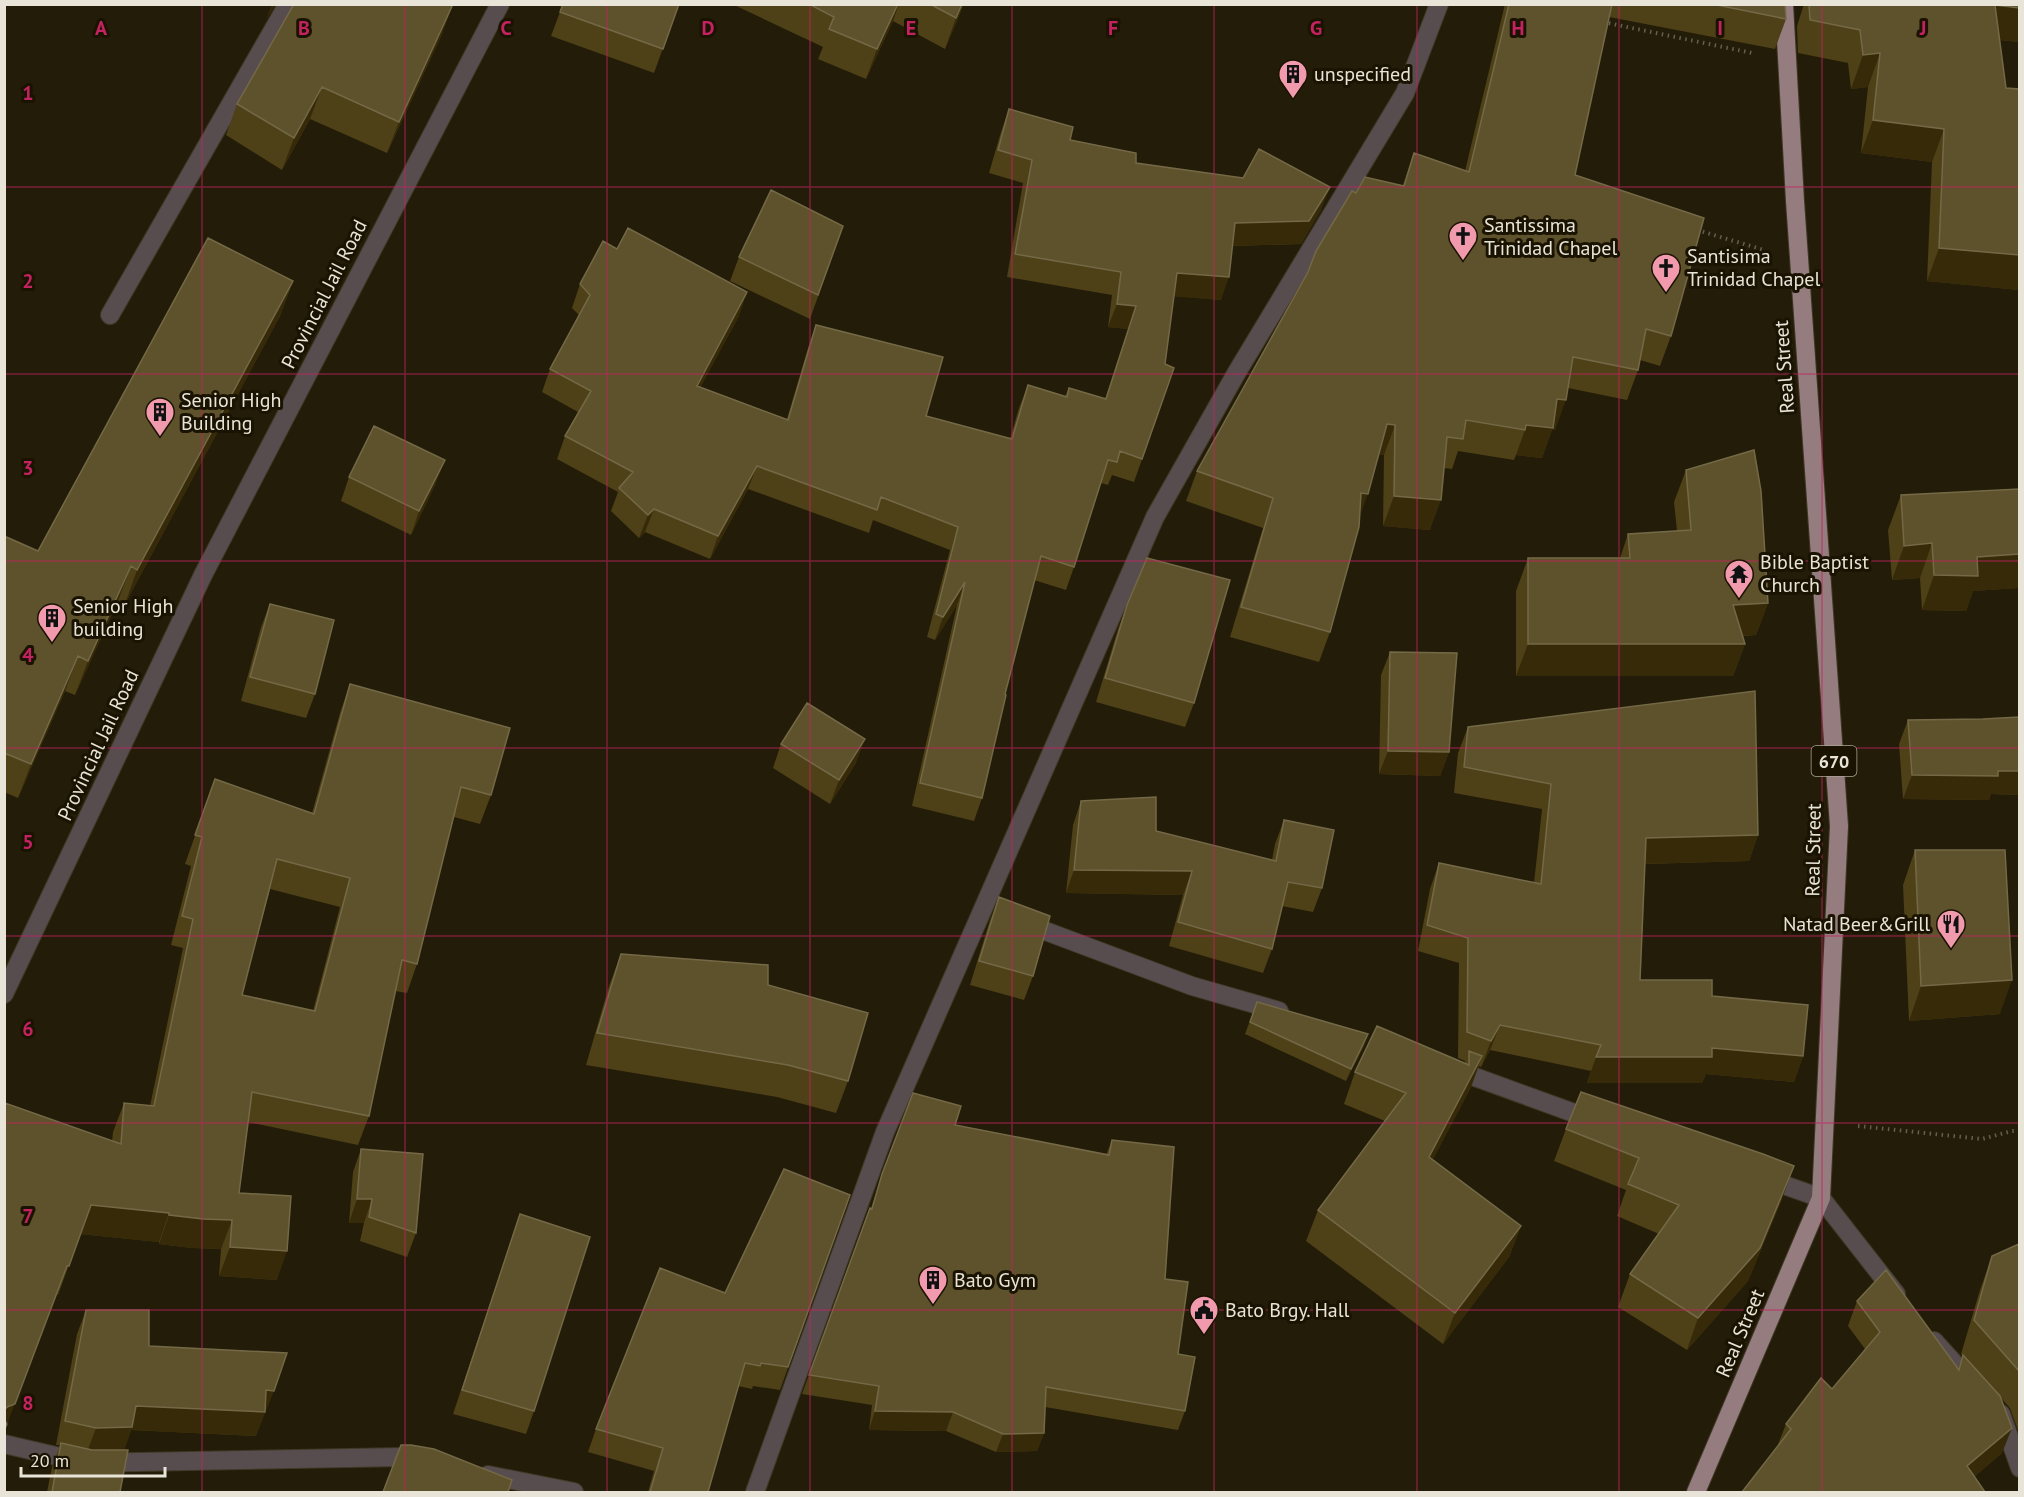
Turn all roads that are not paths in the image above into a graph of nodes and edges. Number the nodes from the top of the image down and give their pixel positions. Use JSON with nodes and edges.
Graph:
{"nodes":[{"id":1,"x":288,"y":4,"type":"edge"},
{"id":2,"x":500,"y":4,"type":"edge"},
{"id":3,"x":1439,"y":4,"type":"edge"},
{"id":4,"x":1784,"y":4,"type":"edge"},
{"id":5,"x":110,"y":315,"type":"dead end"},
{"id":6,"x":995,"y":911,"type":"junction"},
{"id":7,"x":4,"y":994,"type":"edge"},
{"id":8,"x":1297,"y":1016,"type":"edge"},
{"id":9,"x":1436,"y":1062,"type":"edge"},
{"id":10,"x":1613,"y":1127,"type":"edge"},
{"id":11,"x":1745,"y":1172,"type":"edge"},
{"id":12,"x":1821,"y":1198,"type":"junction"},
{"id":13,"x":1905,"y":1305,"type":"edge"},
{"id":14,"x":1919,"y":1323,"type":"edge"},
{"id":15,"x":4,"y":1444,"type":"edge"},
{"id":16,"x":437,"y":1464,"type":"edge"},
{"id":17,"x":2019,"y":1468,"type":"edge"},
{"id":18,"x":471,"y":1471,"type":"edge"},
{"id":19,"x":574,"y":1492,"type":"edge"},
{"id":20,"x":755,"y":1492,"type":"edge"},
{"id":21,"x":1696,"y":1492,"type":"edge"}],
"edges":[{"from":1,"to":5,"type":"street"},
{"from":2,"to":7,"type":"street","name":"Provincial Jail Road"},
{"from":3,"to":6,"type":"street"},
{"from":4,"to":12,"type":"main road","name":"Real Street","number":"670"},
{"from":6,"to":8,"type":"street"},
{"from":6,"to":20,"type":"street"},
{"from":9,"to":10,"type":"street"},
{"from":11,"to":12,"type":"street"},
{"from":12,"to":13,"type":"street"},
{"from":12,"to":21,"type":"main road","name":"Real Street","number":"670"},
{"from":14,"to":17,"type":"street"},
{"from":15,"to":16,"type":"street"},
{"from":18,"to":19,"type":"street"}]}
